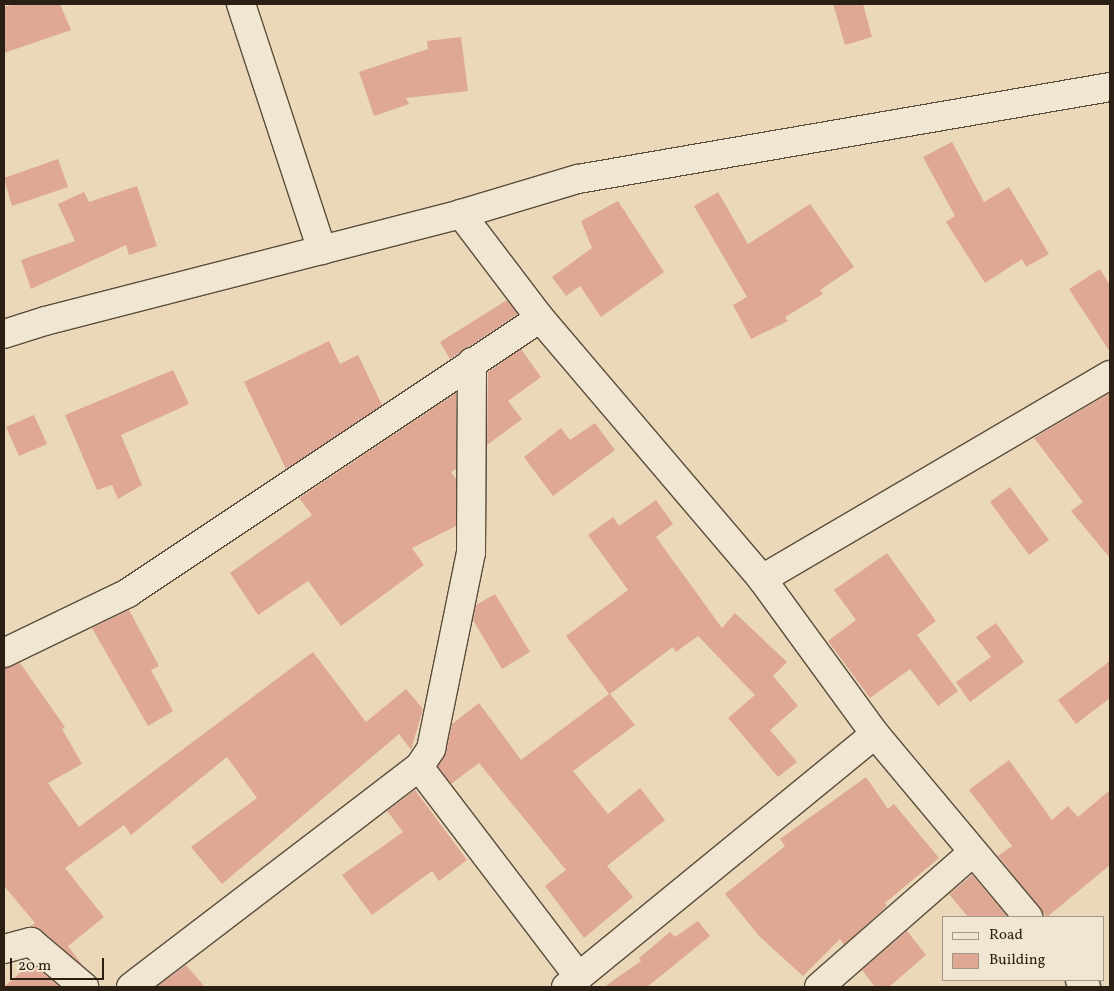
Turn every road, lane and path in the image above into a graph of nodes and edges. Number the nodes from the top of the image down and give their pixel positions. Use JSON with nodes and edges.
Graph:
{"nodes":[{"id":1,"x":242,"y":4,"type":"edge"},
{"id":2,"x":1110,"y":88,"type":"edge"},
{"id":3,"x":462,"y":214,"type":"junction"},
{"id":4,"x":322,"y":250,"type":"junction"},
{"id":5,"x":540,"y":318,"type":"junction"},
{"id":6,"x":4,"y":334,"type":"edge"},
{"id":7,"x":472,"y":362,"type":"junction"},
{"id":8,"x":1110,"y":375,"type":"edge"},
{"id":9,"x":762,"y":579,"type":"junction"},
{"id":10,"x":4,"y":653,"type":"edge"},
{"id":11,"x":875,"y":734,"type":"junction"},
{"id":12,"x":419,"y":767,"type":"junction"},
{"id":13,"x":973,"y":852,"type":"junction"},
{"id":14,"x":1027,"y":916,"type":"edge"},
{"id":15,"x":4,"y":949,"type":"edge"},
{"id":16,"x":573,"y":982,"type":"edge"},
{"id":17,"x":84,"y":987,"type":"edge"},
{"id":18,"x":131,"y":987,"type":"edge"},
{"id":19,"x":819,"y":987,"type":"edge"}],
"edges":[{"from":1,"to":4,"type":"street"},
{"from":2,"to":3,"type":"street"},
{"from":3,"to":4,"type":"street"},
{"from":3,"to":5,"type":"street"},
{"from":4,"to":6,"type":"street"},
{"from":5,"to":7,"type":"street"},
{"from":5,"to":9,"type":"street"},
{"from":7,"to":10,"type":"street"},
{"from":7,"to":12,"type":"street"},
{"from":8,"to":9,"type":"street"},
{"from":9,"to":11,"type":"street"},
{"from":11,"to":13,"type":"street"},
{"from":11,"to":16,"type":"street"},
{"from":12,"to":16,"type":"street"},
{"from":12,"to":18,"type":"street"},
{"from":13,"to":14,"type":"street"},
{"from":13,"to":19,"type":"street"},
{"from":15,"to":17,"type":"street"}]}
